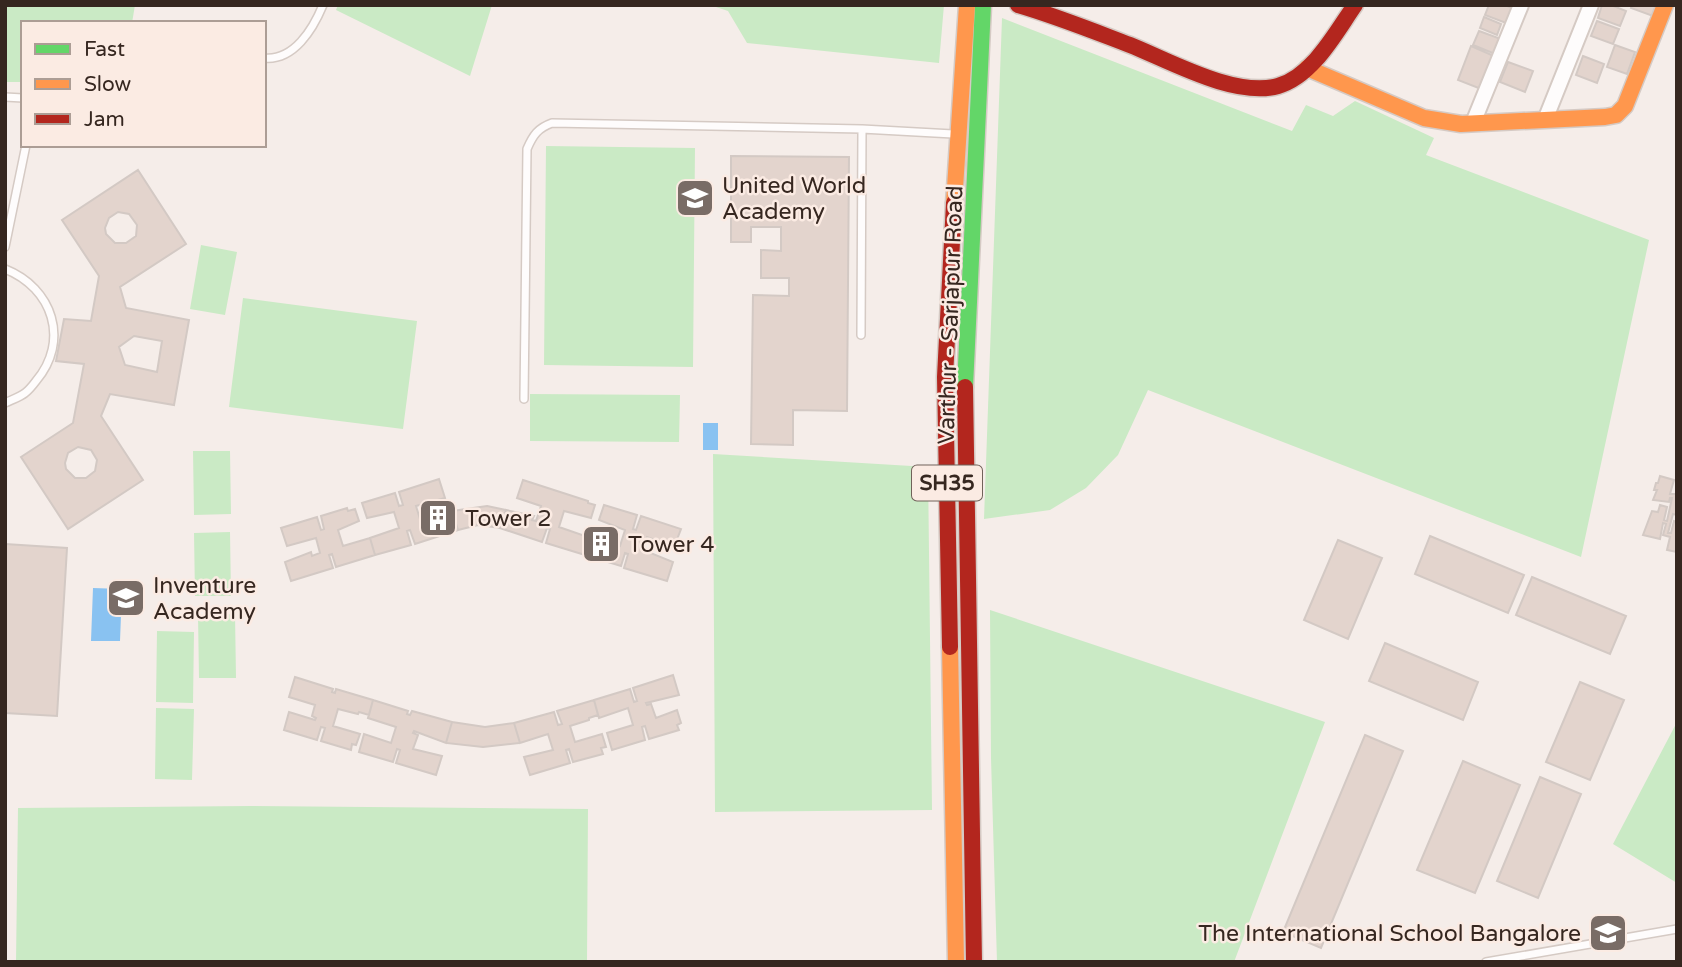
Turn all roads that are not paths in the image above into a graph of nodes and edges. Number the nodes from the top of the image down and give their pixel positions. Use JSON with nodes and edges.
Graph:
{"nodes":[{"id":1,"x":323,"y":5,"type":"edge"},
{"id":2,"x":967,"y":5,"type":"edge"},
{"id":3,"x":983,"y":5,"type":"edge"},
{"id":4,"x":1018,"y":5,"type":"edge"},
{"id":5,"x":1355,"y":5,"type":"edge"},
{"id":6,"x":1521,"y":5,"type":"edge"},
{"id":7,"x":1591,"y":5,"type":"edge"},
{"id":8,"x":1665,"y":5,"type":"edge"},
{"id":9,"x":266,"y":58,"type":"edge"},
{"id":10,"x":1307,"y":68,"type":"junction"},
{"id":11,"x":1545,"y":120,"type":"junction"},
{"id":12,"x":1473,"y":123,"type":"junction"},
{"id":13,"x":862,"y":129,"type":"junction"},
{"id":14,"x":957,"y":134,"type":"junction"},
{"id":15,"x":26,"y":147,"type":"edge"},
{"id":16,"x":5,"y":247,"type":"edge"},
{"id":17,"x":5,"y":269,"type":"edge"},
{"id":18,"x":862,"y":335,"type":"dead end"},
{"id":19,"x":524,"y":399,"type":"dead end"},
{"id":20,"x":5,"y":403,"type":"edge"},
{"id":21,"x":1677,"y":929,"type":"edge"},
{"id":22,"x":956,"y":962,"type":"edge"},
{"id":23,"x":974,"y":962,"type":"edge"},
{"id":24,"x":1486,"y":962,"type":"edge"}],
"edges":[{"from":1,"to":9,"type":"lane"},
{"from":2,"to":14,"type":"main road","name":"Varthur - Sarjapur Road","number":"SH35"},
{"from":3,"to":23,"type":"main road","name":"Varthur - Sarjapur Road","number":"SH35"},
{"from":4,"to":10,"type":"main road"},
{"from":5,"to":10,"type":"main road"},
{"from":6,"to":12,"type":"street"},
{"from":7,"to":11,"type":"street"},
{"from":8,"to":11,"type":"main road"},
{"from":10,"to":12,"type":"main road"},
{"from":11,"to":12,"type":"main road"},
{"from":13,"to":14,"type":"lane"},
{"from":13,"to":18,"type":"lane"},
{"from":13,"to":19,"type":"lane"},
{"from":14,"to":22,"type":"main road","name":"Varthur - Sarjapur Road","number":"SH35"},
{"from":15,"to":16,"type":"lane"},
{"from":17,"to":20,"type":"lane"},
{"from":21,"to":24,"type":"lane"}]}
